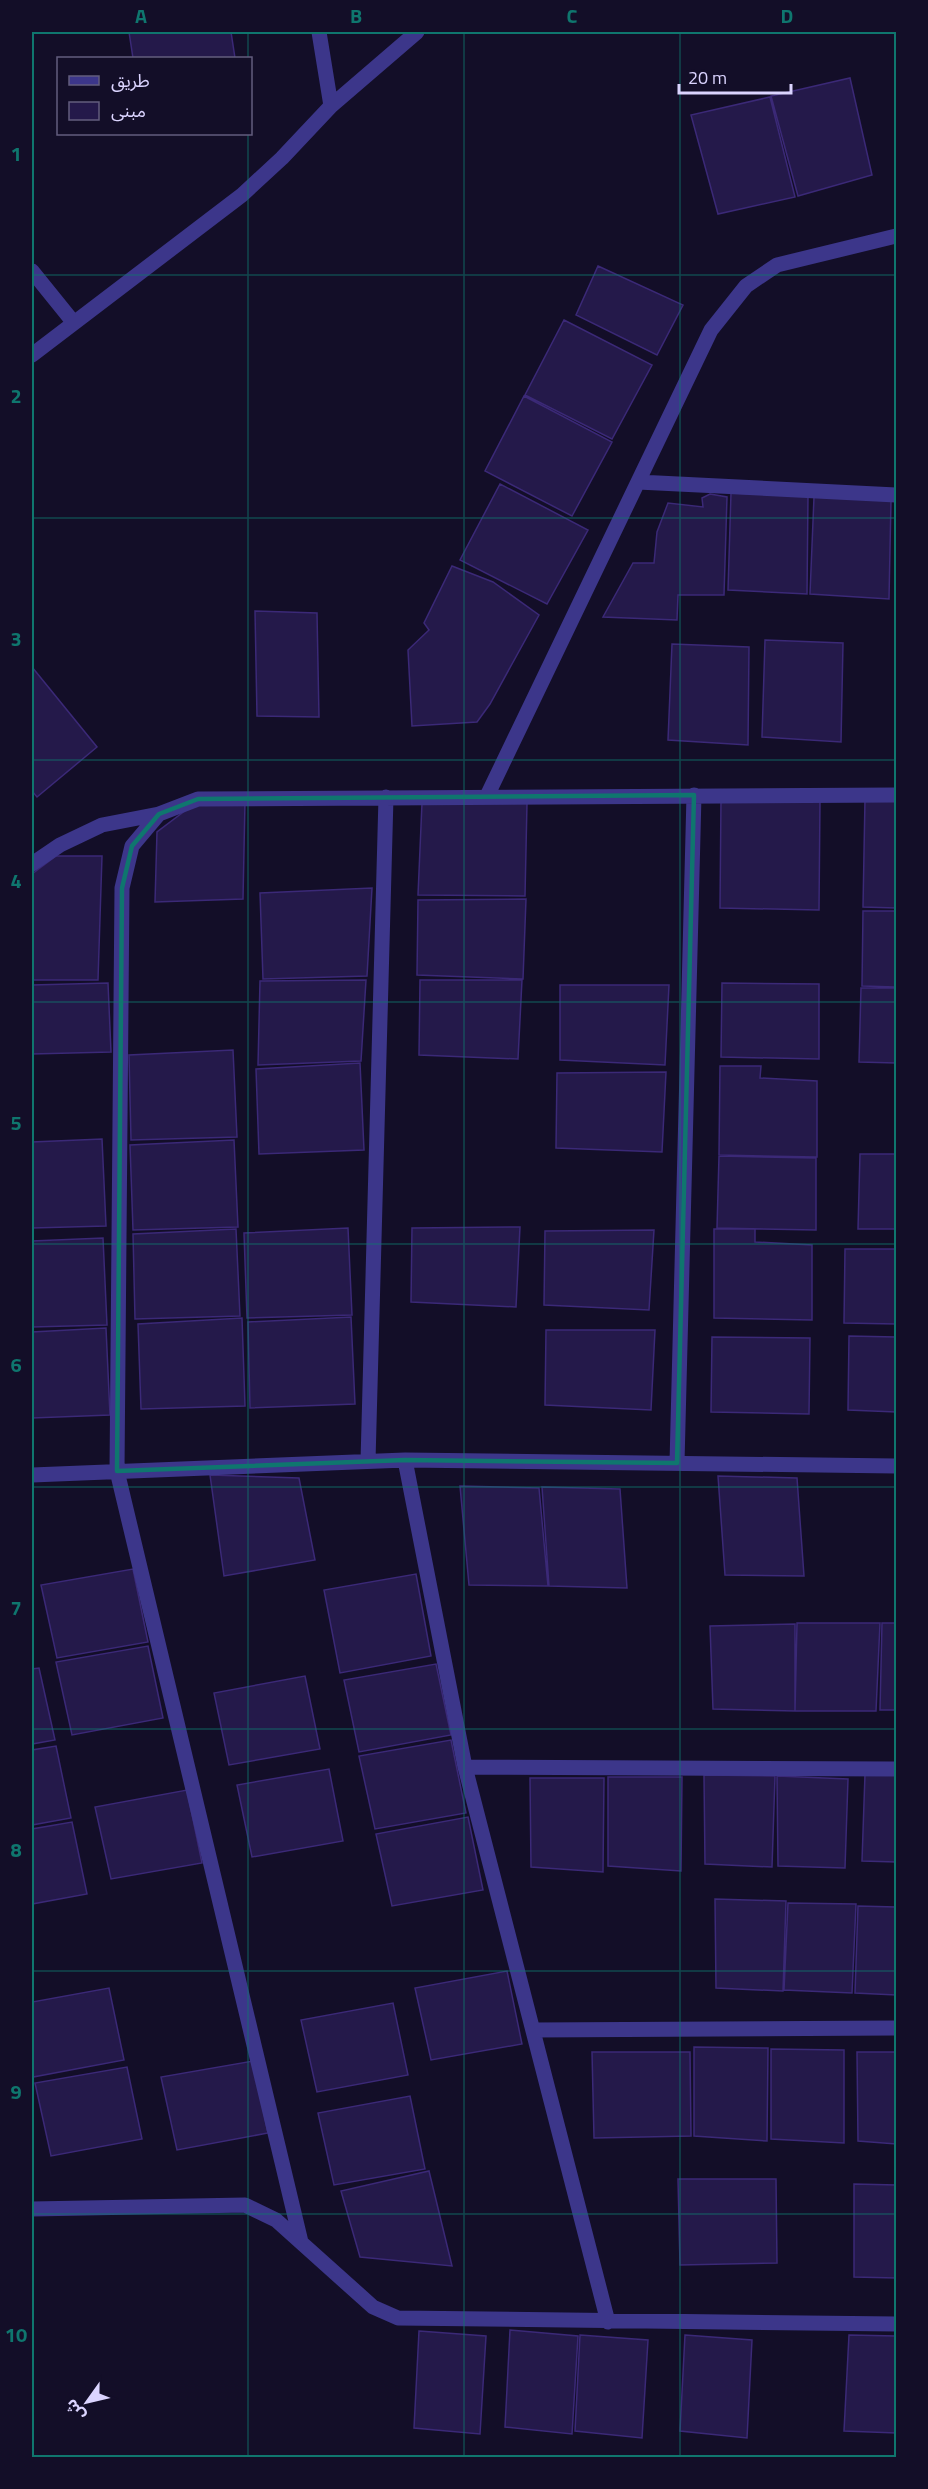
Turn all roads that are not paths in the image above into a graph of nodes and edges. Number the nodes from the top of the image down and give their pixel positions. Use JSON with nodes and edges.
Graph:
{"nodes":[{"id":1,"x":319,"y":32,"type":"edge"},
{"id":2,"x":417,"y":32,"type":"edge"},
{"id":3,"x":331,"y":106,"type":"junction"},
{"id":4,"x":897,"y":236,"type":"edge"},
{"id":5,"x":32,"y":271,"type":"edge"},
{"id":6,"x":74,"y":323,"type":"junction"},
{"id":7,"x":32,"y":355,"type":"edge"},
{"id":8,"x":638,"y":482,"type":"junction"},
{"id":9,"x":897,"y":495,"type":"edge"},
{"id":10,"x":694,"y":795,"type":"junction"},
{"id":11,"x":897,"y":795,"type":"edge"},
{"id":12,"x":487,"y":796,"type":"junction"},
{"id":13,"x":386,"y":797,"type":"junction"},
{"id":14,"x":159,"y":814,"type":"junction"},
{"id":15,"x":32,"y":864,"type":"edge"},
{"id":16,"x":405,"y":1460,"type":"junction"},
{"id":17,"x":368,"y":1461,"type":"junction"},
{"id":18,"x":677,"y":1463,"type":"junction"},
{"id":19,"x":897,"y":1466,"type":"edge"},
{"id":20,"x":117,"y":1471,"type":"junction"},
{"id":21,"x":32,"y":1474,"type":"edge"},
{"id":22,"x":465,"y":1767,"type":"junction"},
{"id":23,"x":897,"y":1769,"type":"edge"},
{"id":24,"x":897,"y":2028,"type":"edge"},
{"id":25,"x":532,"y":2030,"type":"junction"},
{"id":26,"x":32,"y":2209,"type":"edge"},
{"id":27,"x":301,"y":2242,"type":"junction"},
{"id":28,"x":608,"y":2322,"type":"junction"},
{"id":29,"x":897,"y":2324,"type":"edge"}],
"edges":[{"from":1,"to":3,"type":"street"},
{"from":2,"to":3,"type":"street"},
{"from":3,"to":6,"type":"street"},
{"from":4,"to":8,"type":"street"},
{"from":5,"to":6,"type":"street"},
{"from":6,"to":7,"type":"street"},
{"from":8,"to":9,"type":"street"},
{"from":8,"to":12,"type":"street"},
{"from":10,"to":11,"type":"street"},
{"from":10,"to":12,"type":"street"},
{"from":10,"to":18,"type":"street"},
{"from":12,"to":13,"type":"street"},
{"from":13,"to":14,"type":"street"},
{"from":13,"to":17,"type":"street"},
{"from":14,"to":15,"type":"street"},
{"from":14,"to":20,"type":"street"},
{"from":16,"to":17,"type":"street"},
{"from":16,"to":18,"type":"street"},
{"from":16,"to":22,"type":"street"},
{"from":17,"to":20,"type":"street"},
{"from":18,"to":19,"type":"street"},
{"from":20,"to":21,"type":"street"},
{"from":20,"to":27,"type":"street"},
{"from":22,"to":23,"type":"street"},
{"from":22,"to":25,"type":"street"},
{"from":24,"to":25,"type":"street"},
{"from":25,"to":28,"type":"street"},
{"from":26,"to":27,"type":"street"},
{"from":27,"to":28,"type":"street"},
{"from":28,"to":29,"type":"street"}]}
